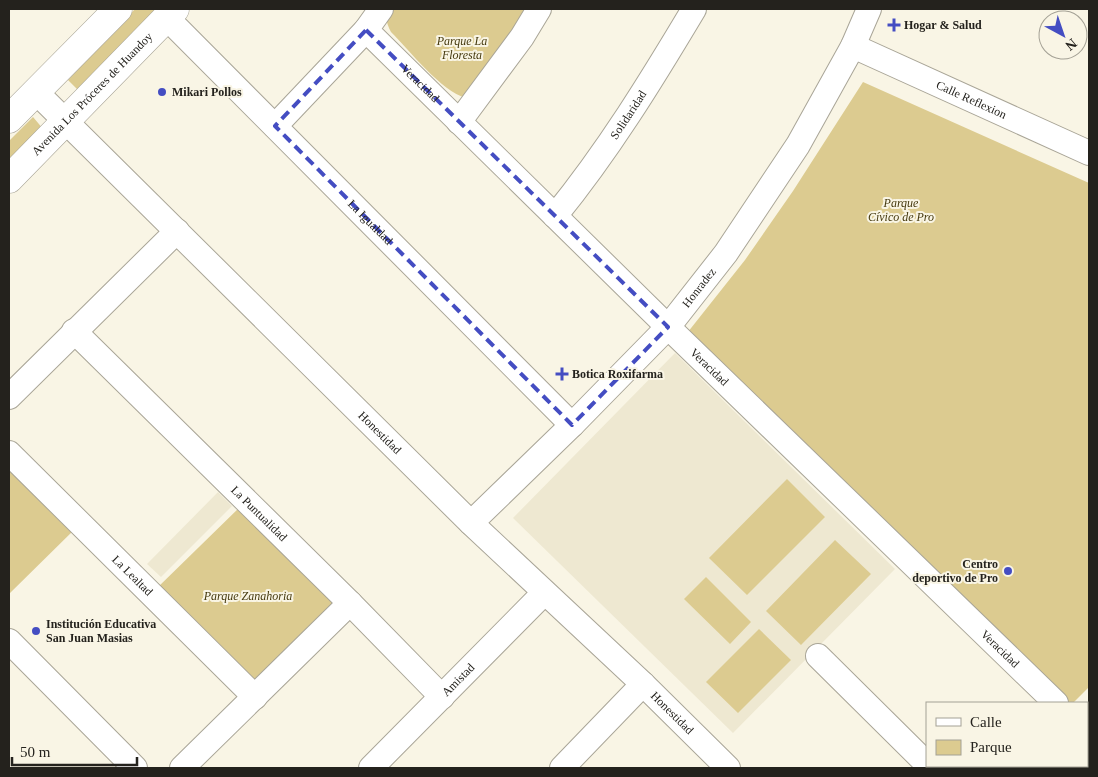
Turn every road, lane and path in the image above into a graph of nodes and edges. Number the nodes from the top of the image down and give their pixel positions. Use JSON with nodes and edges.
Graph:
{"nodes":[{"id":1,"x":118,"y":9,"type":"edge"},
{"id":2,"x":381,"y":9,"type":"edge"},
{"id":3,"x":539,"y":9,"type":"edge"},
{"id":4,"x":694,"y":9,"type":"edge"},
{"id":5,"x":869,"y":9,"type":"edge"},
{"id":6,"x":171,"y":13,"type":"edge"},
{"id":7,"x":366,"y":30,"type":"junction"},
{"id":8,"x":854,"y":46,"type":"junction"},
{"id":9,"x":36,"y":92,"type":"junction"},
{"id":10,"x":9,"y":119,"type":"edge"},
{"id":11,"x":66,"y":122,"type":"junction"},
{"id":12,"x":459,"y":122,"type":"junction"},
{"id":13,"x":275,"y":126,"type":"junction"},
{"id":14,"x":1089,"y":153,"type":"edge"},
{"id":15,"x":9,"y":179,"type":"edge"},
{"id":16,"x":555,"y":216,"type":"junction"},
{"id":17,"x":177,"y":231,"type":"junction"},
{"id":18,"x":668,"y":327,"type":"junction"},
{"id":19,"x":74,"y":331,"type":"junction"},
{"id":20,"x":9,"y":397,"type":"edge"},
{"id":21,"x":572,"y":425,"type":"junction"},
{"id":22,"x":9,"y":454,"type":"edge"},
{"id":23,"x":471,"y":523,"type":"junction"},
{"id":24,"x":544,"y":593,"type":"junction"},
{"id":25,"x":350,"y":603,"type":"junction"},
{"id":26,"x":9,"y":641,"type":"edge"},
{"id":27,"x":818,"y":656,"type":"dead end"},
{"id":28,"x":643,"y":684,"type":"junction"},
{"id":29,"x":255,"y":697,"type":"junction"},
{"id":30,"x":442,"y":697,"type":"junction"},
{"id":31,"x":1055,"y":702,"type":"edge"},
{"id":32,"x":926,"y":763,"type":"edge"},
{"id":33,"x":135,"y":768,"type":"edge"},
{"id":34,"x":182,"y":768,"type":"edge"},
{"id":35,"x":371,"y":768,"type":"edge"},
{"id":36,"x":562,"y":768,"type":"edge"},
{"id":37,"x":728,"y":768,"type":"edge"}],
"edges":[{"from":1,"to":9,"type":"main road"},
{"from":2,"to":7,"type":"street"},
{"from":3,"to":12,"type":"street"},
{"from":4,"to":16,"type":"street","name":"Solidaridad"},
{"from":5,"to":8,"type":"street","name":"Honradez"},
{"from":6,"to":11,"type":"main road","name":"Avenida Los Próceres de Huandoy"},
{"from":6,"to":13,"type":"street","name":"La Igualdad"},
{"from":7,"to":12,"type":"street","name":"Veracidad"},
{"from":7,"to":13,"type":"street"},
{"from":8,"to":14,"type":"street","name":"Calle Reflexion"},
{"from":8,"to":18,"type":"street","name":"Honradez"},
{"from":9,"to":10,"type":"main road"},
{"from":9,"to":11,"type":"street","name":"Honestidad"},
{"from":11,"to":15,"type":"main road","name":"Avenida Los Próceres de Huandoy"},
{"from":11,"to":17,"type":"street","name":"Honestidad"},
{"from":12,"to":16,"type":"street","name":"Veracidad"},
{"from":13,"to":21,"type":"street","name":"La Igualdad"},
{"from":16,"to":18,"type":"street","name":"Veracidad"},
{"from":17,"to":19,"type":"street"},
{"from":17,"to":23,"type":"street","name":"Honestidad"},
{"from":18,"to":21,"type":"street","name":"Honradez"},
{"from":18,"to":31,"type":"street","name":"Veracidad"},
{"from":19,"to":20,"type":"street"},
{"from":19,"to":25,"type":"street","name":"La Puntualidad"},
{"from":21,"to":23,"type":"street","name":"Honradez"},
{"from":22,"to":29,"type":"street","name":"La Lealtad"},
{"from":23,"to":24,"type":"street","name":"Honestidad"},
{"from":24,"to":28,"type":"street","name":"Honestidad"},
{"from":24,"to":30,"type":"street","name":"Amistad"},
{"from":25,"to":29,"type":"street"},
{"from":25,"to":30,"type":"street","name":"La Puntualidad"},
{"from":26,"to":33,"type":"street"},
{"from":27,"to":32,"type":"street"},
{"from":28,"to":36,"type":"street"},
{"from":28,"to":37,"type":"street","name":"Honestidad"},
{"from":29,"to":34,"type":"street"},
{"from":30,"to":35,"type":"street","name":"Amistad"}]}
